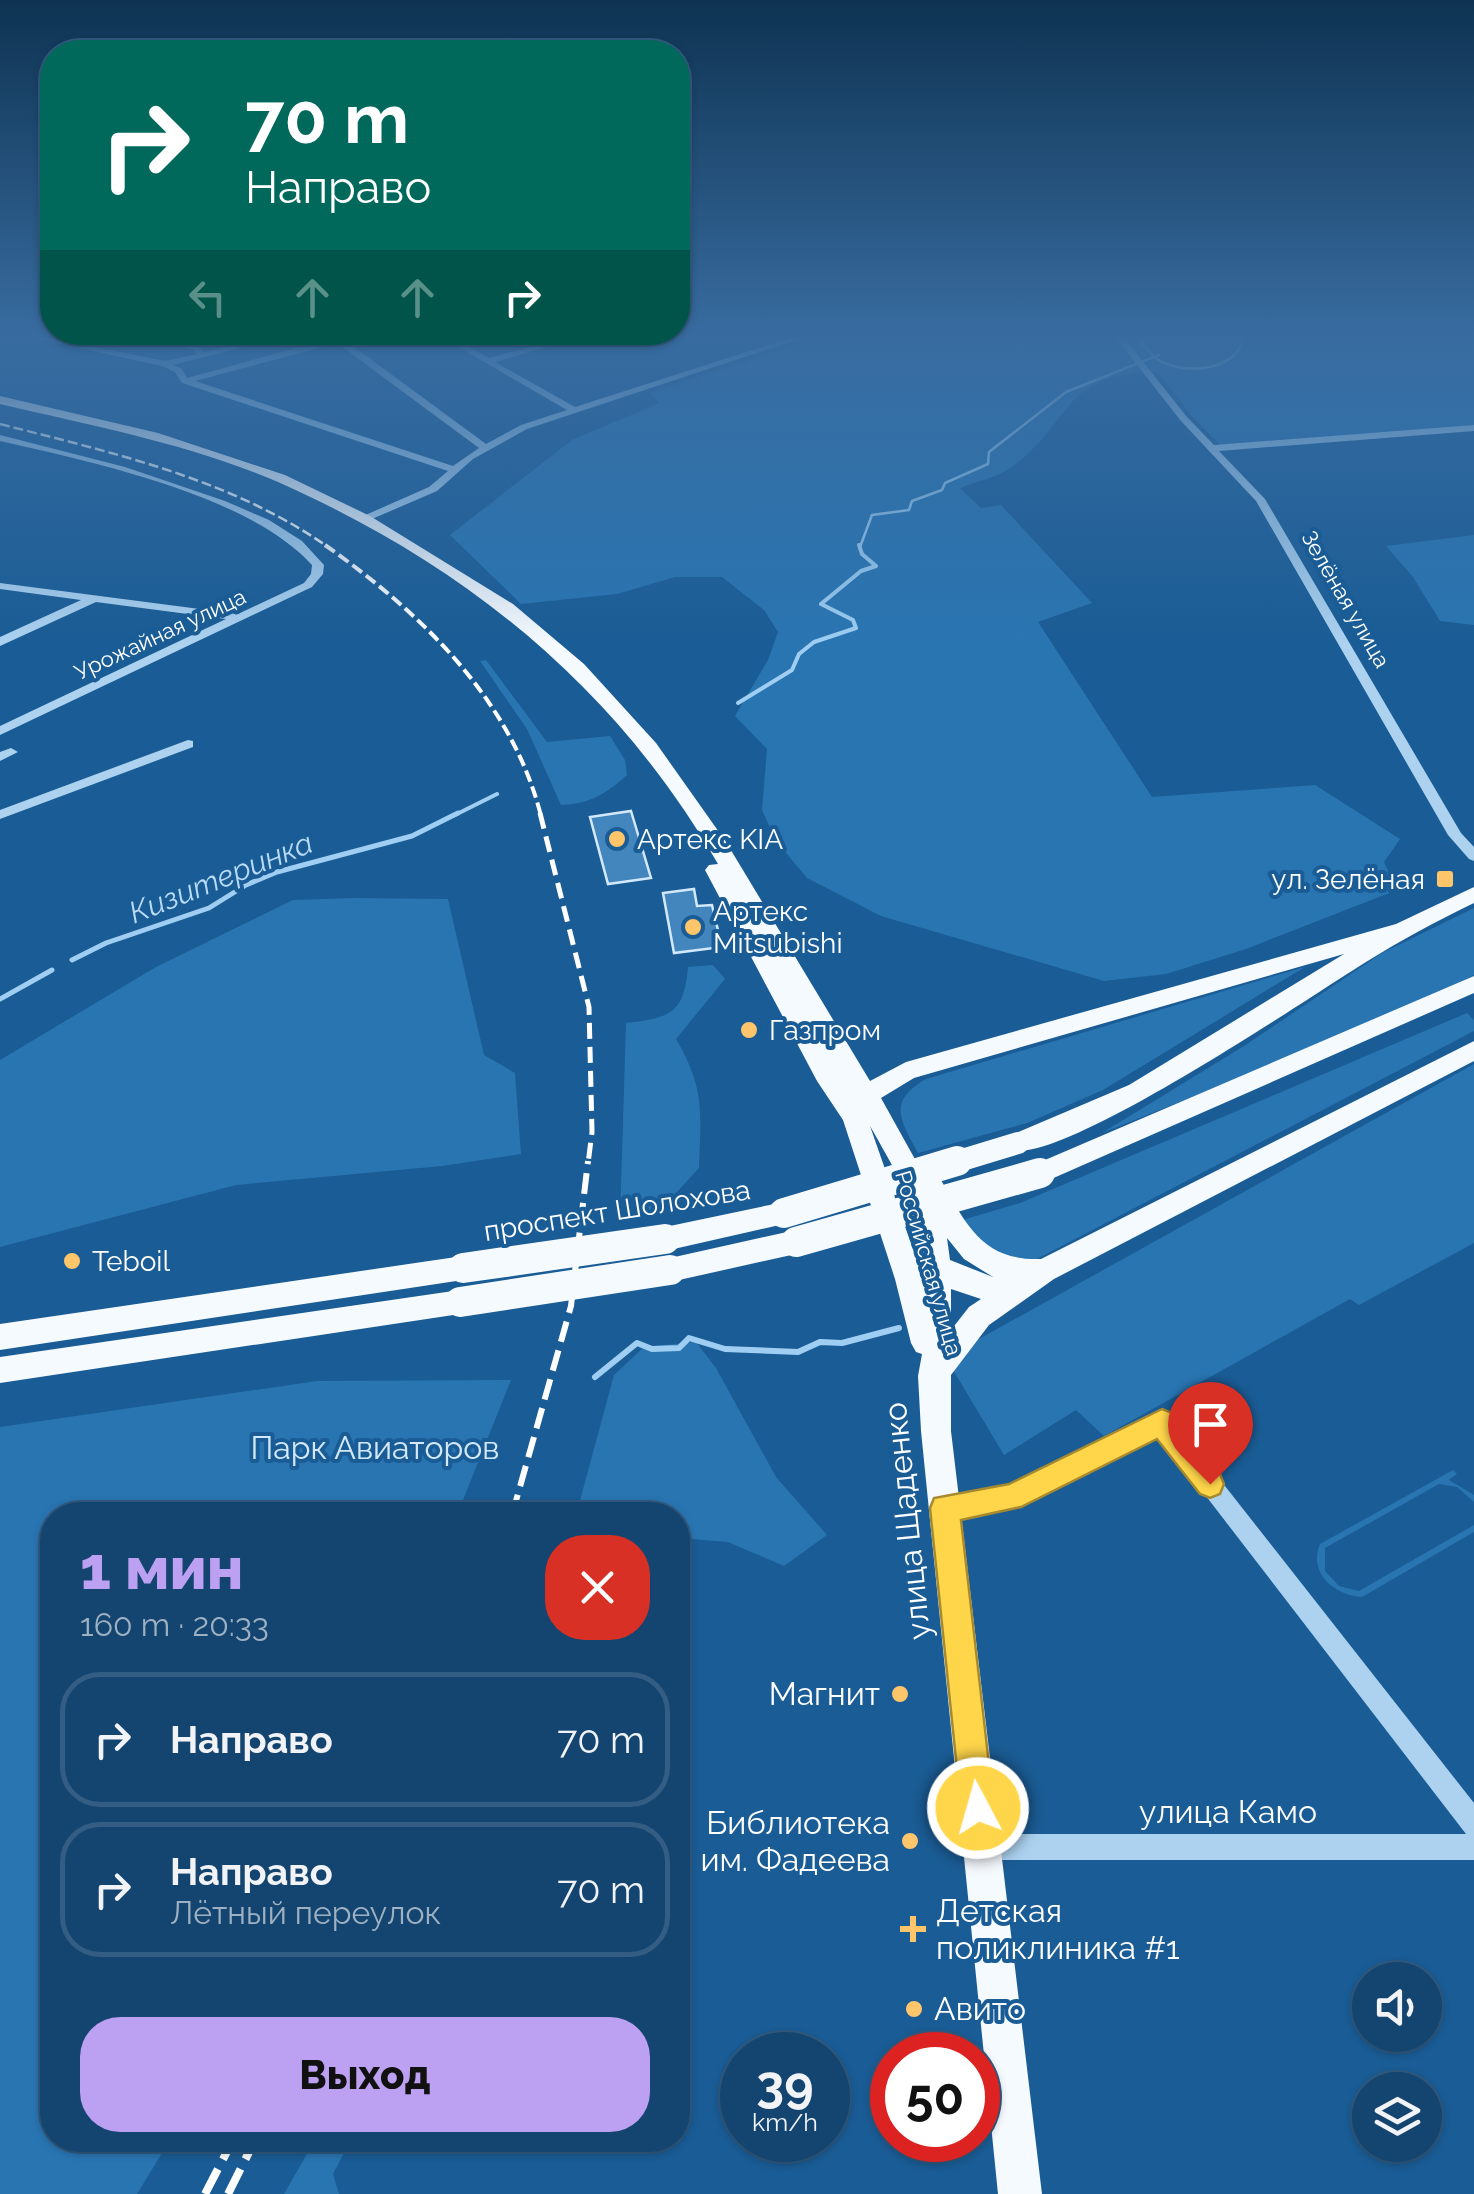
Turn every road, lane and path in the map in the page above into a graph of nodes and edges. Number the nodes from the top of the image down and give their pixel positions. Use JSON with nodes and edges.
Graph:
{"nodes":[{"id":1,"x":9,"y":440,"type":"edge"},
{"id":2,"x":148,"y":440,"type":"edge"},
{"id":3,"x":169,"y":440,"type":"edge"},
{"id":4,"x":366,"y":440,"type":"edge"},
{"id":5,"x":475,"y":440,"type":"edge"},
{"id":6,"x":498,"y":440,"type":"edge"},
{"id":7,"x":1206,"y":440,"type":"edge"},
{"id":8,"x":1313,"y":440,"type":"edge"},
{"id":9,"x":485,"y":448,"type":"junction"},
{"id":10,"x":1214,"y":448,"type":"junction"},
{"id":11,"x":457,"y":470,"type":"junction"},
{"id":12,"x":365,"y":519,"type":"junction"},
{"id":13,"x":0,"y":586,"type":"edge"},
{"id":14,"x":95,"y":598,"type":"junction"},
{"id":15,"x":242,"y":618,"type":"junction"},
{"id":16,"x":0,"y":642,"type":"edge"},
{"id":17,"x":0,"y":731,"type":"edge"},
{"id":18,"x":188,"y":744,"type":"dead end"},
{"id":19,"x":0,"y":815,"type":"edge"},
{"id":20,"x":1474,"y":854,"type":"edge"},
{"id":21,"x":1474,"y":894,"type":"edge"},
{"id":22,"x":1398,"y":931,"type":"junction"},
{"id":23,"x":1474,"y":984,"type":"edge"},
{"id":24,"x":836,"y":1044,"type":"junction"},
{"id":25,"x":1474,"y":1050,"type":"edge"},
{"id":26,"x":906,"y":1071,"type":"junction"},
{"id":27,"x":861,"y":1107,"type":"junction"},
{"id":28,"x":884,"y":1203,"type":"junction"},
{"id":29,"x":937,"y":1270,"type":"junction"},
{"id":30,"x":1044,"y":1271,"type":"junction"},
{"id":31,"x":1009,"y":1292,"type":"junction"},
{"id":32,"x":0,"y":1337,"type":"edge"},
{"id":33,"x":0,"y":1370,"type":"edge"},
{"id":34,"x":934,"y":1376,"type":"junction"},
{"id":35,"x":945,"y":1508,"type":"junction"},
{"id":36,"x":1474,"y":1824,"type":"edge"},
{"id":37,"x":982,"y":1847,"type":"junction"},
{"id":38,"x":1474,"y":1847,"type":"edge"},
{"id":39,"x":1020,"y":2194,"type":"edge"}],
"edges":[{"from":1,"to":15,"type":"street","name":"Урожайная улица"},
{"from":2,"to":27,"type":"main road","name":"Российская улица"},
{"from":3,"to":12,"type":"main road","name":"Российская улица"},
{"from":4,"to":11,"type":"street"},
{"from":5,"to":9,"type":"street"},
{"from":6,"to":9,"type":"street"},
{"from":7,"to":10,"type":"street","name":"Зелёная улица"},
{"from":8,"to":10,"type":"street"},
{"from":9,"to":11,"type":"street"},
{"from":10,"to":20,"type":"street","name":"Зелёная улица"},
{"from":11,"to":12,"type":"street"},
{"from":12,"to":24,"type":"main road","name":"Российская улица"},
{"from":13,"to":14,"type":"street"},
{"from":14,"to":15,"type":"street"},
{"from":14,"to":16,"type":"street"},
{"from":15,"to":17,"type":"street","name":"Урожайная улица"},
{"from":18,"to":19,"type":"street"},
{"from":21,"to":22,"type":"main road","name":"проспект Шолохова"},
{"from":22,"to":26,"type":"main road"},
{"from":22,"to":32,"type":"main road","name":"проспект Шолохова","bridge":true},
{"from":23,"to":33,"type":"main road","bridge":true},
{"from":24,"to":26,"type":"main road"},
{"from":24,"to":27,"type":"main road","name":"Российская улица"},
{"from":25,"to":30,"type":"main road"},
{"from":26,"to":27,"type":"main road"},
{"from":26,"to":30,"type":"main road"},
{"from":27,"to":28,"type":"main road","name":"Российская улица"},
{"from":27,"to":29,"type":"main road","name":"Российская улица"},
{"from":28,"to":29,"type":"main road"},
{"from":28,"to":34,"type":"main road","name":"Российская улица"},
{"from":29,"to":31,"type":"main road"},
{"from":29,"to":34,"type":"main road","name":"Российская улица"},
{"from":30,"to":31,"type":"main road"},
{"from":31,"to":34,"type":"main road"},
{"from":34,"to":35,"type":"main road","name":"улица Щаденко"},
{"from":35,"to":36,"type":"street"},
{"from":35,"to":37,"type":"main road","name":"улица Щаденко"},
{"from":37,"to":38,"type":"street","name":"улица Камо"},
{"from":37,"to":39,"type":"main road","name":"улица Щаденко"}]}
